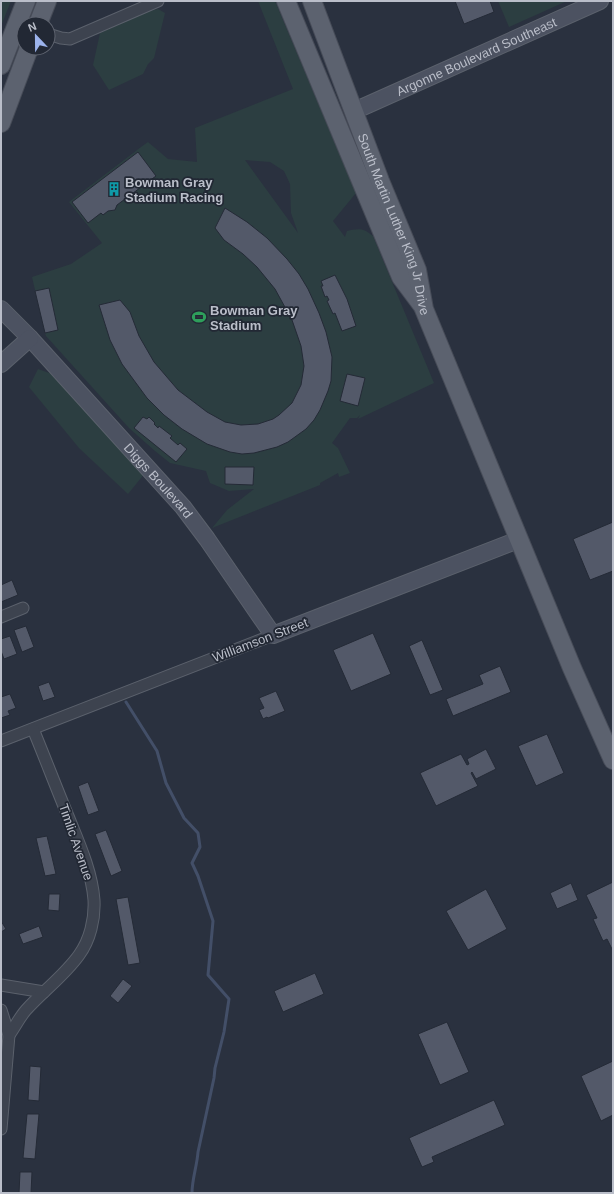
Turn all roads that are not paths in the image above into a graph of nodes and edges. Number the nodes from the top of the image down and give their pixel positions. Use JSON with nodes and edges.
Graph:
{"nodes":[{"id":1,"x":26,"y":1,"type":"edge"},
{"id":2,"x":47,"y":1,"type":"edge"},
{"id":3,"x":158,"y":1,"type":"edge"},
{"id":4,"x":286,"y":1,"type":"edge"},
{"id":5,"x":312,"y":1,"type":"edge"},
{"id":6,"x":600,"y":1,"type":"edge"},
{"id":7,"x":41,"y":16,"type":"edge"},
{"id":8,"x":56,"y":36,"type":"edge"},
{"id":9,"x":302,"y":40,"type":"junction"},
{"id":10,"x":26,"y":56,"type":"edge"},
{"id":11,"x":1,"y":65,"type":"edge"},
{"id":12,"x":354,"y":111,"type":"junction"},
{"id":13,"x":1,"y":123,"type":"edge"},
{"id":14,"x":1,"y":309,"type":"edge"},
{"id":15,"x":424,"y":309,"type":"junction"},
{"id":16,"x":30,"y":338,"type":"junction"},
{"id":17,"x":1,"y":364,"type":"edge"},
{"id":18,"x":518,"y":540,"type":"junction"},
{"id":19,"x":23,"y":608,"type":"dead end"},
{"id":20,"x":1,"y":617,"type":"edge"},
{"id":21,"x":274,"y":635,"type":"junction"},
{"id":22,"x":33,"y":729,"type":"junction"},
{"id":23,"x":1,"y":742,"type":"edge"},
{"id":24,"x":613,"y":760,"type":"edge"},
{"id":25,"x":1,"y":985,"type":"edge"},
{"id":26,"x":44,"y":992,"type":"junction"},
{"id":27,"x":1,"y":1010,"type":"edge"},
{"id":28,"x":10,"y":1035,"type":"junction"},
{"id":29,"x":1,"y":1129,"type":"edge"}],
"edges":[{"from":1,"to":11,"type":"main road"},
{"from":2,"to":7,"type":"main road"},
{"from":3,"to":8,"type":"street"},
{"from":4,"to":9,"type":"main road","name":"South Martin Luther King Jr Drive"},
{"from":5,"to":12,"type":"main road","name":"South Martin Luther King Jr Drive"},
{"from":6,"to":12,"type":"street","name":"Argonne Boulevard Southeast"},
{"from":9,"to":12,"type":"main road"},
{"from":9,"to":15,"type":"main road","name":"South Martin Luther King Jr Drive"},
{"from":10,"to":13,"type":"main road"},
{"from":12,"to":15,"type":"main road","name":"South Martin Luther King Jr Drive"},
{"from":14,"to":16,"type":"street","name":"Diggs Boulevard"},
{"from":15,"to":18,"type":"main road"},
{"from":16,"to":17,"type":"street"},
{"from":16,"to":21,"type":"street","name":"Diggs Boulevard"},
{"from":18,"to":21,"type":"street","name":"Williamson Street"},
{"from":18,"to":24,"type":"main road"},
{"from":19,"to":20,"type":"street"},
{"from":21,"to":22,"type":"street","name":"Williamson Street"},
{"from":22,"to":23,"type":"street","name":"Williamson Street"},
{"from":22,"to":26,"type":"street","name":"Timlic Avenue"},
{"from":25,"to":26,"type":"street"},
{"from":26,"to":28,"type":"street","name":"Timlic Avenue"},
{"from":27,"to":28,"type":"street","name":"Timlic Avenue"},
{"from":28,"to":29,"type":"street","name":"Timlic Avenue"}]}
